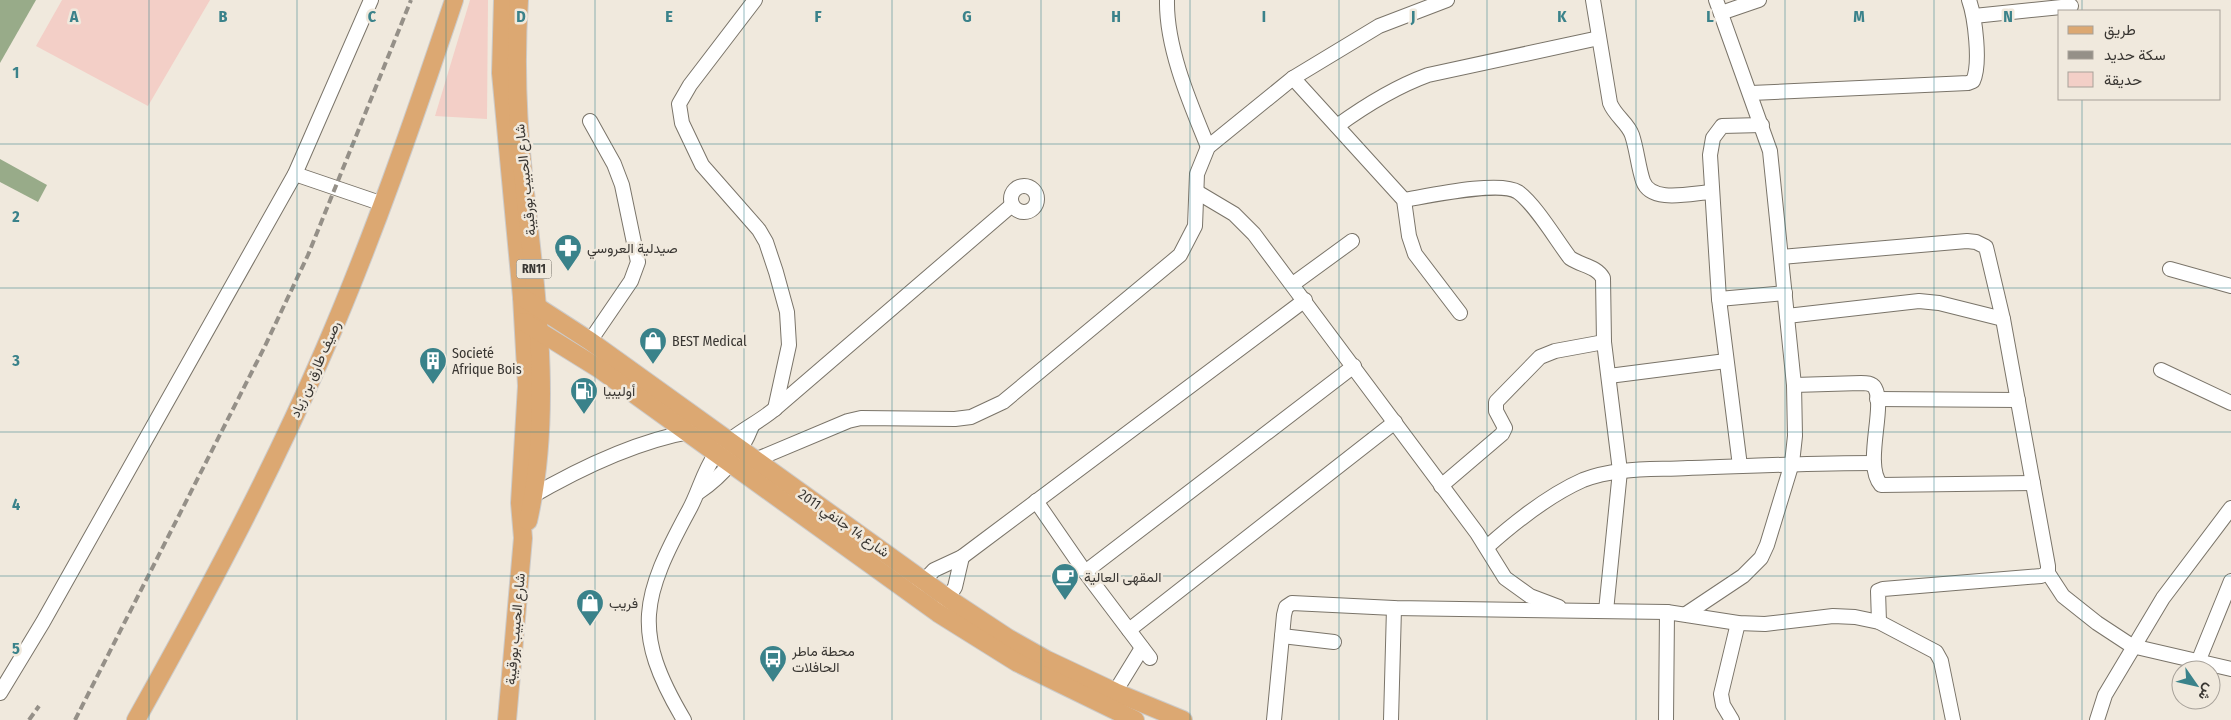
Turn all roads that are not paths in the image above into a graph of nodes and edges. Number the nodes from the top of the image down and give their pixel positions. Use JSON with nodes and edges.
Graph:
{"nodes":[{"id":1,"x":371,"y":0,"type":"edge"},
{"id":2,"x":454,"y":0,"type":"edge"},
{"id":3,"x":503,"y":0,"type":"edge"},
{"id":4,"x":518,"y":0,"type":"edge"},
{"id":5,"x":755,"y":0,"type":"edge"},
{"id":6,"x":1167,"y":0,"type":"edge"},
{"id":7,"x":1447,"y":0,"type":"edge"},
{"id":8,"x":1593,"y":0,"type":"edge"},
{"id":9,"x":1759,"y":0,"type":"edge"},
{"id":10,"x":1969,"y":0,"type":"edge"},
{"id":11,"x":2071,"y":6,"type":"dead end"},
{"id":12,"x":1719,"y":7,"type":"edge"},
{"id":13,"x":1974,"y":16,"type":"junction"},
{"id":14,"x":1599,"y":38,"type":"junction"},
{"id":15,"x":1293,"y":78,"type":"junction"},
{"id":16,"x":1751,"y":93,"type":"junction"},
{"id":17,"x":590,"y":121,"type":"dead end"},
{"id":18,"x":1762,"y":125,"type":"junction"},
{"id":19,"x":1337,"y":126,"type":"junction"},
{"id":20,"x":1208,"y":146,"type":"junction"},
{"id":21,"x":295,"y":174,"type":"junction"},
{"id":22,"x":1197,"y":192,"type":"junction"},
{"id":23,"x":1711,"y":192,"type":"junction"},
{"id":24,"x":1404,"y":200,"type":"junction"},
{"id":25,"x":383,"y":204,"type":"junction"},
{"id":26,"x":1012,"y":205,"type":"dead end"},
{"id":27,"x":1352,"y":241,"type":"dead end"},
{"id":28,"x":1781,"y":257,"type":"junction"},
{"id":29,"x":2170,"y":269,"type":"dead end"},
{"id":30,"x":1293,"y":284,"type":"junction"},
{"id":31,"x":2231,"y":286,"type":"edge"},
{"id":32,"x":1785,"y":293,"type":"junction"},
{"id":33,"x":522,"y":297,"type":"junction"},
{"id":34,"x":1719,"y":299,"type":"junction"},
{"id":35,"x":1305,"y":300,"type":"junction"},
{"id":36,"x":538,"y":305,"type":"junction"},
{"id":37,"x":1460,"y":313,"type":"dead end"},
{"id":38,"x":1787,"y":316,"type":"junction"},
{"id":39,"x":2004,"y":319,"type":"junction"},
{"id":40,"x":531,"y":326,"type":"junction"},
{"id":41,"x":590,"y":341,"type":"junction"},
{"id":42,"x":1604,"y":342,"type":"junction"},
{"id":43,"x":1726,"y":361,"type":"junction"},
{"id":44,"x":1354,"y":366,"type":"junction"},
{"id":45,"x":2161,"y":370,"type":"dead end"},
{"id":46,"x":1609,"y":376,"type":"junction"},
{"id":47,"x":1794,"y":386,"type":"junction"},
{"id":48,"x":1877,"y":398,"type":"junction"},
{"id":49,"x":2018,"y":400,"type":"junction"},
{"id":50,"x":2231,"y":403,"type":"edge"},
{"id":51,"x":775,"y":409,"type":"junction"},
{"id":52,"x":1395,"y":422,"type":"junction"},
{"id":53,"x":710,"y":428,"type":"junction"},
{"id":54,"x":687,"y":432,"type":"junction"},
{"id":55,"x":735,"y":451,"type":"junction"},
{"id":56,"x":1792,"y":463,"type":"junction"},
{"id":57,"x":1874,"y":463,"type":"junction"},
{"id":58,"x":731,"y":465,"type":"junction"},
{"id":59,"x":1740,"y":466,"type":"junction"},
{"id":60,"x":1620,"y":471,"type":"junction"},
{"id":61,"x":2033,"y":483,"type":"junction"},
{"id":62,"x":1441,"y":486,"type":"junction"},
{"id":63,"x":699,"y":492,"type":"junction"},
{"id":64,"x":526,"y":499,"type":"junction"},
{"id":65,"x":1036,"y":501,"type":"junction"},
{"id":66,"x":2231,"y":508,"type":"edge"},
{"id":67,"x":1487,"y":547,"type":"junction"},
{"id":68,"x":962,"y":557,"type":"junction"},
{"id":69,"x":1085,"y":572,"type":"junction"},
{"id":70,"x":2048,"y":573,"type":"junction"},
{"id":71,"x":923,"y":580,"type":"junction"},
{"id":72,"x":2231,"y":582,"type":"edge"},
{"id":73,"x":912,"y":595,"type":"junction"},
{"id":74,"x":943,"y":606,"type":"junction"},
{"id":75,"x":1394,"y":608,"type":"junction"},
{"id":76,"x":1567,"y":610,"type":"junction"},
{"id":77,"x":1606,"y":611,"type":"junction"},
{"id":78,"x":1666,"y":612,"type":"junction"},
{"id":79,"x":1686,"y":614,"type":"junction"},
{"id":80,"x":1738,"y":622,"type":"junction"},
{"id":81,"x":1879,"y":622,"type":"junction"},
{"id":82,"x":1129,"y":630,"type":"junction"},
{"id":83,"x":1282,"y":636,"type":"junction"},
{"id":84,"x":1334,"y":642,"type":"dead end"},
{"id":85,"x":2132,"y":646,"type":"junction"},
{"id":86,"x":2190,"y":660,"type":"edge"},
{"id":87,"x":2199,"y":660,"type":"edge"},
{"id":88,"x":1115,"y":692,"type":"junction"},
{"id":89,"x":0,"y":693,"type":"edge"},
{"id":90,"x":136,"y":720,"type":"edge"},
{"id":91,"x":507,"y":720,"type":"edge"},
{"id":92,"x":684,"y":720,"type":"edge"},
{"id":93,"x":1135,"y":720,"type":"edge"},
{"id":94,"x":1183,"y":720,"type":"edge"},
{"id":95,"x":1274,"y":720,"type":"edge"},
{"id":96,"x":1391,"y":720,"type":"edge"},
{"id":97,"x":1666,"y":720,"type":"edge"},
{"id":98,"x":1732,"y":720,"type":"edge"},
{"id":99,"x":1953,"y":720,"type":"edge"},
{"id":100,"x":2097,"y":720,"type":"edge"}],
"edges":[{"from":1,"to":21,"type":"street"},
{"from":2,"to":25,"type":"main road","name":"رصيف طارق بن زياد"},
{"from":3,"to":33,"type":"main road","name":"شارع الحبيب بورقيبة","number":"RN11"},
{"from":4,"to":36,"type":"main road","name":"شارع الحبيب بورقيبة","number":"RN11"},
{"from":5,"to":51,"type":"street"},
{"from":6,"to":20,"type":"street"},
{"from":7,"to":15,"type":"street"},
{"from":8,"to":14,"type":"street"},
{"from":9,"to":12,"type":"street"},
{"from":10,"to":13,"type":"street"},
{"from":11,"to":13,"type":"street"},
{"from":12,"to":16,"type":"street"},
{"from":13,"to":16,"type":"street"},
{"from":14,"to":19,"type":"street"},
{"from":14,"to":23,"type":"street"},
{"from":15,"to":19,"type":"street"},
{"from":15,"to":20,"type":"street"},
{"from":16,"to":18,"type":"street"},
{"from":17,"to":41,"type":"street"},
{"from":18,"to":23,"type":"street"},
{"from":18,"to":28,"type":"street"},
{"from":19,"to":24,"type":"street"},
{"from":20,"to":22,"type":"street"},
{"from":21,"to":25,"type":"street"},
{"from":21,"to":89,"type":"street"},
{"from":22,"to":30,"type":"street"},
{"from":22,"to":55,"type":"street"},
{"from":23,"to":34,"type":"street"},
{"from":24,"to":37,"type":"street"},
{"from":24,"to":42,"type":"street"},
{"from":25,"to":90,"type":"main road","name":"رصيف طارق بن زياد"},
{"from":26,"to":51,"type":"street"},
{"from":27,"to":30,"type":"street"},
{"from":28,"to":32,"type":"street"},
{"from":28,"to":39,"type":"street"},
{"from":29,"to":31,"type":"street"},
{"from":30,"to":35,"type":"street"},
{"from":32,"to":34,"type":"street"},
{"from":32,"to":38,"type":"street"},
{"from":33,"to":36,"type":"main road","name":"شارع 14 جانفي 2011"},
{"from":33,"to":40,"type":"main road","name":"شارع الحبيب بورقيبة","number":"RN11"},
{"from":34,"to":43,"type":"street"},
{"from":35,"to":44,"type":"street"},
{"from":35,"to":65,"type":"street"},
{"from":36,"to":40,"type":"main road","name":"شارع الحبيب بورقيبة","number":"RN11"},
{"from":36,"to":41,"type":"main road","name":"شارع 14 جانفي 2011"},
{"from":38,"to":39,"type":"street"},
{"from":38,"to":47,"type":"street"},
{"from":39,"to":49,"type":"street"},
{"from":40,"to":54,"type":"main road","name":"شارع 14 جانفي 2011"},
{"from":40,"to":64,"type":"main road","name":"شارع الحبيب بورقيبة","number":"RN11"},
{"from":41,"to":53,"type":"main road","name":"شارع 14 جانفي 2011"},
{"from":42,"to":46,"type":"street"},
{"from":42,"to":62,"type":"street"},
{"from":43,"to":46,"type":"street"},
{"from":43,"to":59,"type":"street"},
{"from":44,"to":52,"type":"street"},
{"from":44,"to":69,"type":"street"},
{"from":45,"to":50,"type":"street"},
{"from":46,"to":60,"type":"street"},
{"from":47,"to":48,"type":"street"},
{"from":47,"to":56,"type":"street"},
{"from":48,"to":49,"type":"street"},
{"from":48,"to":57,"type":"street"},
{"from":49,"to":61,"type":"street"},
{"from":51,"to":55,"type":"street"},
{"from":52,"to":62,"type":"street"},
{"from":52,"to":82,"type":"street"},
{"from":53,"to":54,"type":"street"},
{"from":53,"to":55,"type":"main road","name":"شارع 14 جانفي 2011"},
{"from":54,"to":55,"type":"main road","name":"شارع 14 جانفي 2011"},
{"from":54,"to":64,"type":"street"},
{"from":55,"to":58,"type":"main road","name":"شارع 14 جانفي 2011"},
{"from":55,"to":63,"type":"street"},
{"from":55,"to":71,"type":"main road","name":"شارع 14 جانفي 2011"},
{"from":56,"to":57,"type":"street"},
{"from":56,"to":59,"type":"street"},
{"from":56,"to":79,"type":"street"},
{"from":57,"to":61,"type":"street"},
{"from":58,"to":63,"type":"street"},
{"from":58,"to":73,"type":"main road","name":"شارع 14 جانفي 2011"},
{"from":59,"to":60,"type":"street"},
{"from":60,"to":67,"type":"street"},
{"from":60,"to":77,"type":"street"},
{"from":61,"to":70,"type":"street"},
{"from":62,"to":67,"type":"street"},
{"from":63,"to":92,"type":"street"},
{"from":64,"to":91,"type":"main road","name":"شارع الحبيب بورقيبة","number":"RN11"},
{"from":65,"to":68,"type":"street"},
{"from":65,"to":69,"type":"street"},
{"from":66,"to":85,"type":"street"},
{"from":67,"to":76,"type":"street"},
{"from":68,"to":71,"type":"street"},
{"from":68,"to":74,"type":"street"},
{"from":69,"to":82,"type":"street"},
{"from":70,"to":81,"type":"street"},
{"from":70,"to":85,"type":"street"},
{"from":71,"to":73,"type":"street"},
{"from":71,"to":74,"type":"main road","name":"شارع 14 جانفي 2011"},
{"from":72,"to":87,"type":"street"},
{"from":73,"to":74,"type":"main road","name":"شارع 14 جانفي 2011"},
{"from":74,"to":88,"type":"main road","name":"شارع 14 جانفي 2011"},
{"from":74,"to":93,"type":"main road","name":"شارع 14 جانفي 2011"},
{"from":75,"to":76,"type":"street"},
{"from":75,"to":83,"type":"street"},
{"from":75,"to":96,"type":"street"},
{"from":76,"to":77,"type":"street"},
{"from":77,"to":78,"type":"street"},
{"from":78,"to":79,"type":"street"},
{"from":78,"to":97,"type":"street"},
{"from":79,"to":80,"type":"street"},
{"from":80,"to":81,"type":"street"},
{"from":80,"to":98,"type":"street"},
{"from":81,"to":99,"type":"street"},
{"from":82,"to":88,"type":"street"},
{"from":83,"to":84,"type":"street"},
{"from":83,"to":95,"type":"street"},
{"from":85,"to":86,"type":"street"},
{"from":85,"to":100,"type":"street"},
{"from":88,"to":94,"type":"main road","name":"شارع 14 جانفي 2011"}]}
